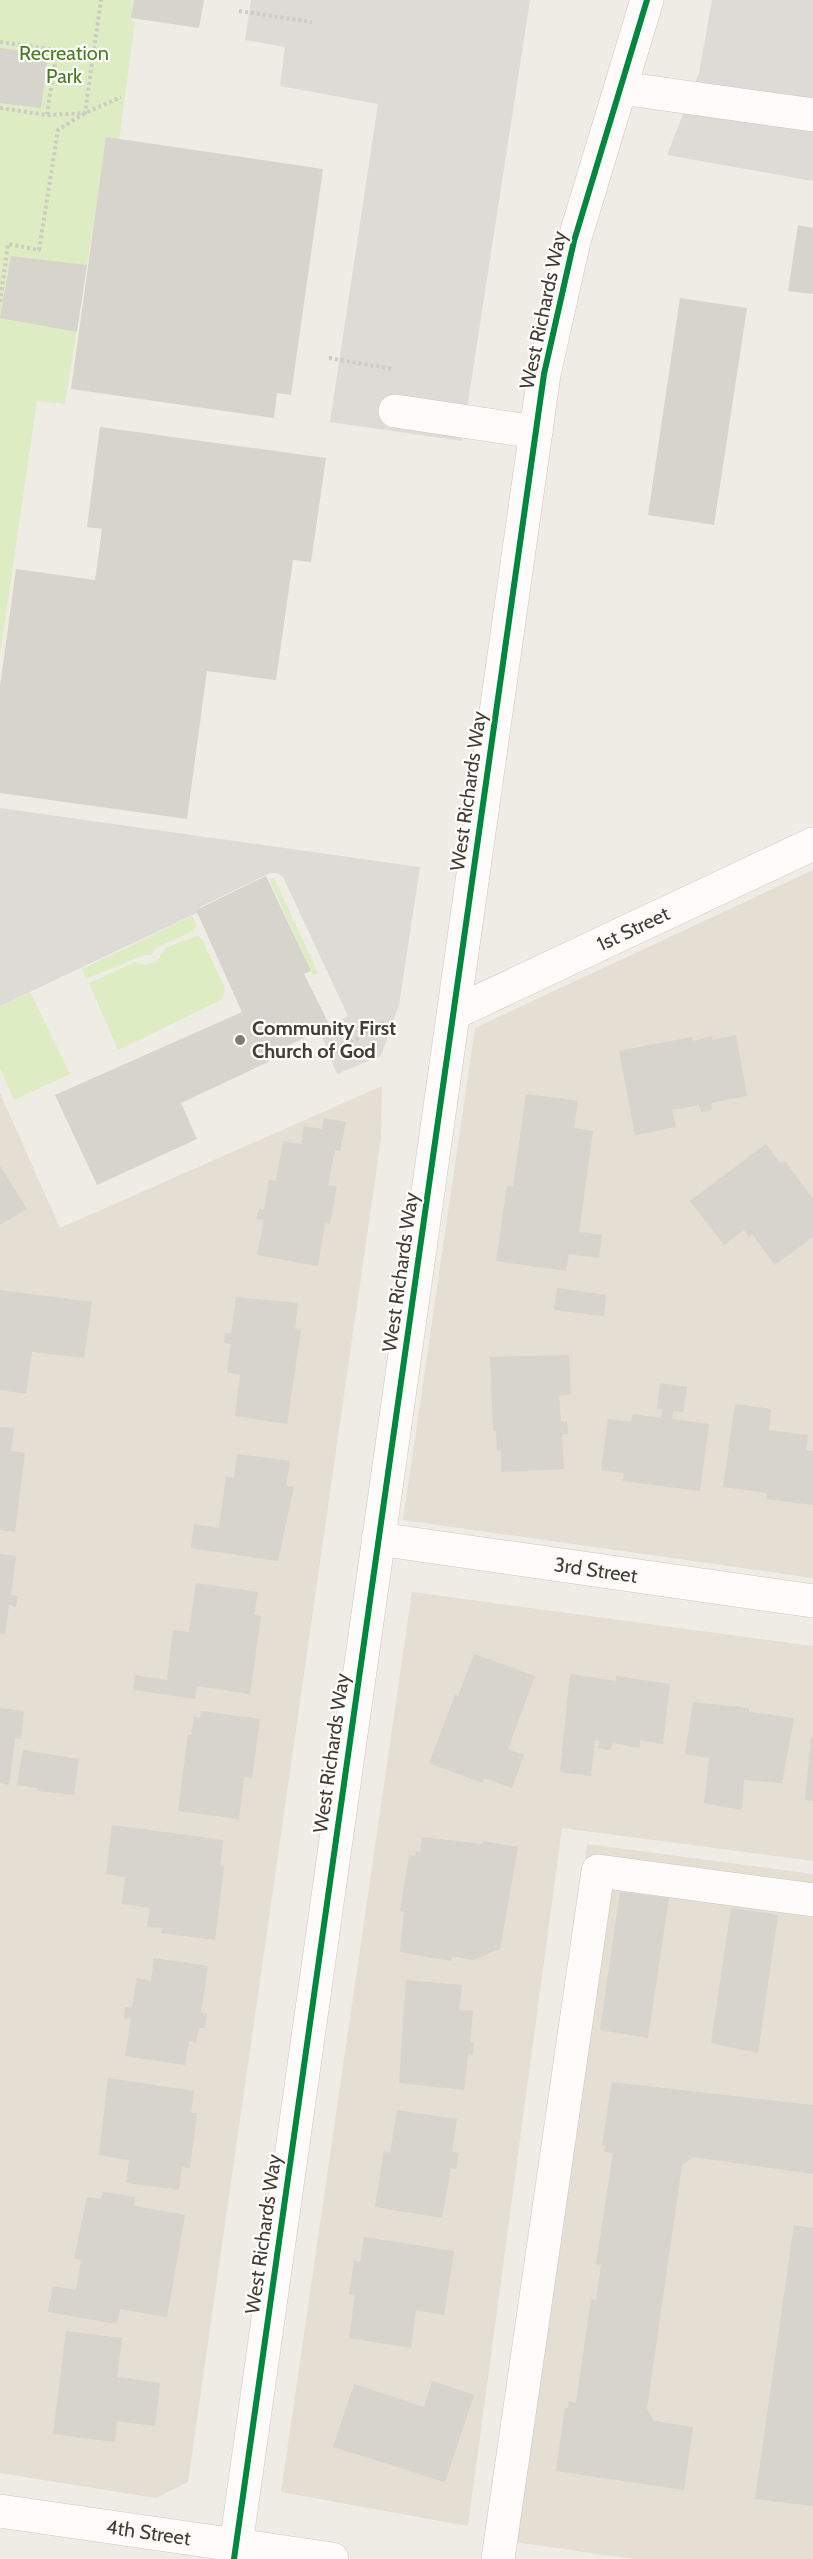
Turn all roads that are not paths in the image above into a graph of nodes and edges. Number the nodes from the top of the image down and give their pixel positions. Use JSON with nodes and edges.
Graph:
{"nodes":[{"id":1,"x":647,"y":0,"type":"edge"},
{"id":2,"x":621,"y":88,"type":"junction"},
{"id":3,"x":813,"y":115,"type":"edge"},
{"id":4,"x":395,"y":411,"type":"dead end"},
{"id":5,"x":536,"y":432,"type":"junction"},
{"id":6,"x":812,"y":847,"type":"edge"},
{"id":7,"x":454,"y":1013,"type":"junction"},
{"id":8,"x":378,"y":1539,"type":"junction"},
{"id":9,"x":813,"y":1600,"type":"edge"},
{"id":10,"x":813,"y":1900,"type":"edge"},
{"id":11,"x":0,"y":2511,"type":"edge"},
{"id":12,"x":235,"y":2552,"type":"edge"},
{"id":13,"x":332,"y":2559,"type":"edge"},
{"id":14,"x":498,"y":2559,"type":"edge"}],
"edges":[{"from":1,"to":2,"type":"street","name":"West Richards Way"},
{"from":2,"to":3,"type":"street"},
{"from":2,"to":5,"type":"street","name":"West Richards Way"},
{"from":4,"to":5,"type":"street"},
{"from":5,"to":7,"type":"street","name":"West Richards Way"},
{"from":6,"to":7,"type":"street","name":"1st Street"},
{"from":7,"to":8,"type":"street","name":"West Richards Way"},
{"from":8,"to":9,"type":"street","name":"3rd Street"},
{"from":8,"to":12,"type":"street","name":"West Richards Way"},
{"from":10,"to":14,"type":"street"},
{"from":11,"to":12,"type":"street","name":"4th Street"},
{"from":12,"to":13,"type":"street","name":"4th Street"}]}
